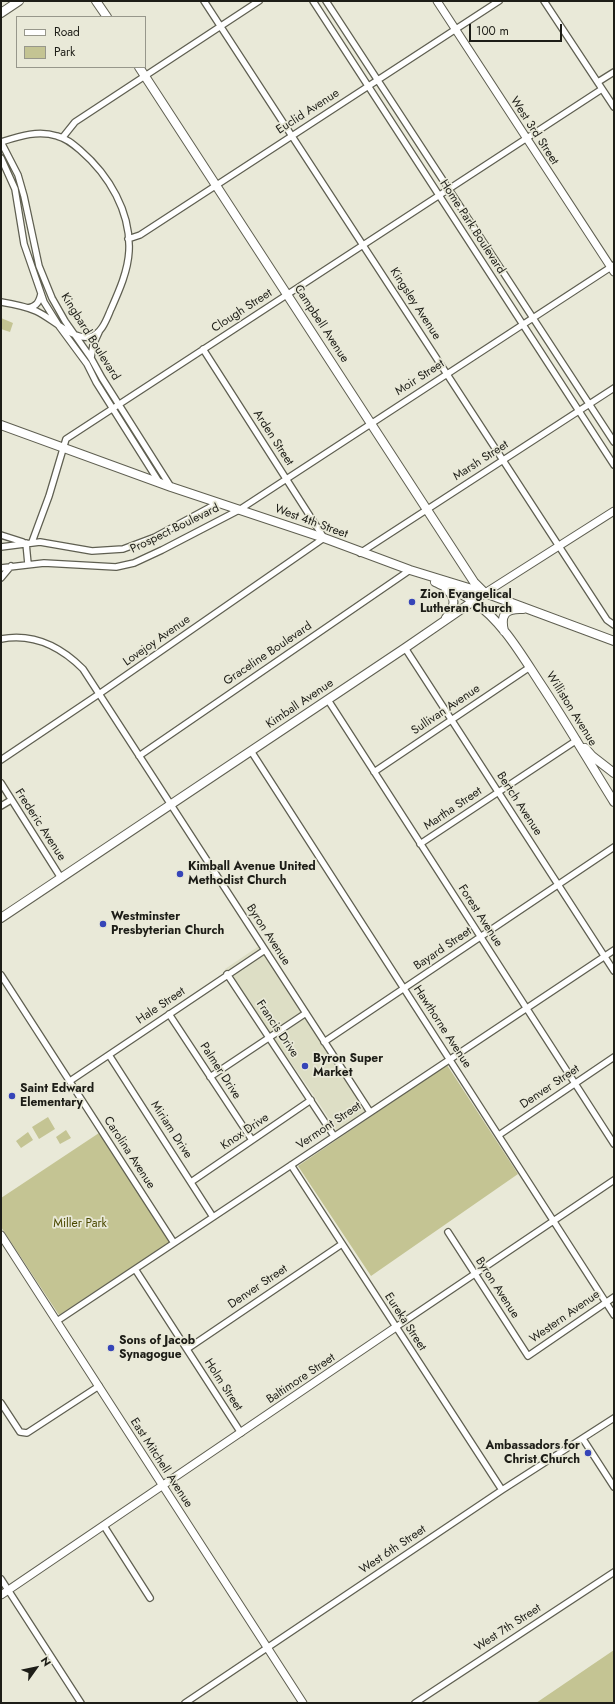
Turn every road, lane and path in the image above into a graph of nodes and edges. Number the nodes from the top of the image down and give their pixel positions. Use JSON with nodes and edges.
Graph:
{"nodes":[{"id":1,"x":19,"y":1,"type":"edge"},
{"id":2,"x":96,"y":1,"type":"edge"},
{"id":3,"x":204,"y":1,"type":"edge"},
{"id":4,"x":259,"y":1,"type":"edge"},
{"id":5,"x":312,"y":1,"type":"edge"},
{"id":6,"x":326,"y":1,"type":"edge"},
{"id":7,"x":437,"y":1,"type":"edge"},
{"id":8,"x":499,"y":1,"type":"edge"},
{"id":9,"x":544,"y":1,"type":"edge"},
{"id":10,"x":1,"y":13,"type":"edge"},
{"id":11,"x":106,"y":16,"type":"edge"},
{"id":12,"x":220,"y":26,"type":"junction"},
{"id":13,"x":456,"y":30,"type":"junction"},
{"id":14,"x":140,"y":68,"type":"edge"},
{"id":15,"x":614,"y":72,"type":"edge"},
{"id":16,"x":145,"y":76,"type":"junction"},
{"id":17,"x":377,"y":80,"type":"junction"},
{"id":18,"x":598,"y":82,"type":"junction"},
{"id":19,"x":368,"y":86,"type":"junction"},
{"id":20,"x":602,"y":89,"type":"junction"},
{"id":21,"x":614,"y":107,"type":"edge"},
{"id":22,"x":292,"y":136,"type":"junction"},
{"id":23,"x":63,"y":137,"type":"junction"},
{"id":24,"x":526,"y":139,"type":"junction"},
{"id":25,"x":1,"y":142,"type":"edge"},
{"id":26,"x":1,"y":158,"type":"edge"},
{"id":27,"x":216,"y":185,"type":"junction"},
{"id":28,"x":449,"y":189,"type":"junction"},
{"id":29,"x":439,"y":196,"type":"junction"},
{"id":30,"x":128,"y":239,"type":"junction"},
{"id":31,"x":363,"y":245,"type":"junction"},
{"id":32,"x":613,"y":268,"type":"edge"},
{"id":33,"x":41,"y":294,"type":"junction"},
{"id":34,"x":288,"y":294,"type":"junction"},
{"id":35,"x":1,"y":302,"type":"edge"},
{"id":36,"x":28,"y":308,"type":"junction"},
{"id":37,"x":533,"y":318,"type":"junction"},
{"id":38,"x":523,"y":324,"type":"junction"},
{"id":39,"x":59,"y":326,"type":"junction"},
{"id":40,"x":99,"y":332,"type":"junction"},
{"id":41,"x":75,"y":335,"type":"junction"},
{"id":42,"x":203,"y":349,"type":"junction"},
{"id":43,"x":91,"y":358,"type":"junction"},
{"id":44,"x":447,"y":374,"type":"junction"},
{"id":45,"x":614,"y":388,"type":"edge"},
{"id":46,"x":119,"y":404,"type":"junction"},
{"id":47,"x":589,"y":404,"type":"junction"},
{"id":48,"x":112,"y":408,"type":"junction"},
{"id":49,"x":579,"y":410,"type":"junction"},
{"id":50,"x":371,"y":423,"type":"junction"},
{"id":51,"x":1,"y":425,"type":"edge"},
{"id":52,"x":614,"y":442,"type":"edge"},
{"id":53,"x":64,"y":447,"type":"junction"},
{"id":54,"x":503,"y":460,"type":"junction"},
{"id":55,"x":614,"y":465,"type":"edge"},
{"id":56,"x":286,"y":478,"type":"junction"},
{"id":57,"x":159,"y":482,"type":"junction"},
{"id":58,"x":171,"y":487,"type":"junction"},
{"id":59,"x":218,"y":503,"type":"junction"},
{"id":60,"x":427,"y":509,"type":"junction"},
{"id":61,"x":239,"y":510,"type":"junction"},
{"id":62,"x":614,"y":511,"type":"edge"},
{"id":63,"x":1,"y":535,"type":"edge"},
{"id":64,"x":324,"y":538,"type":"junction"},
{"id":65,"x":28,"y":543,"type":"junction"},
{"id":66,"x":1,"y":547,"type":"edge"},
{"id":67,"x":560,"y":547,"type":"junction"},
{"id":68,"x":360,"y":553,"type":"junction"},
{"id":69,"x":28,"y":564,"type":"junction"},
{"id":70,"x":11,"y":566,"type":"junction"},
{"id":71,"x":1,"y":568,"type":"edge"},
{"id":72,"x":410,"y":570,"type":"junction"},
{"id":73,"x":1,"y":578,"type":"edge"},
{"id":74,"x":440,"y":585,"type":"junction"},
{"id":75,"x":485,"y":593,"type":"junction"},
{"id":76,"x":473,"y":602,"type":"junction"},
{"id":77,"x":533,"y":611,"type":"junction"},
{"id":78,"x":439,"y":625,"type":"junction"},
{"id":79,"x":614,"y":625,"type":"edge"},
{"id":80,"x":504,"y":631,"type":"junction"},
{"id":81,"x":1,"y":639,"type":"edge"},
{"id":82,"x":614,"y":641,"type":"edge"},
{"id":83,"x":405,"y":648,"type":"junction"},
{"id":84,"x":530,"y":667,"type":"junction"},
{"id":85,"x":99,"y":694,"type":"junction"},
{"id":86,"x":328,"y":700,"type":"junction"},
{"id":87,"x":452,"y":720,"type":"junction"},
{"id":88,"x":577,"y":740,"type":"junction"},
{"id":89,"x":251,"y":751,"type":"junction"},
{"id":90,"x":139,"y":756,"type":"junction"},
{"id":91,"x":1,"y":760,"type":"edge"},
{"id":92,"x":374,"y":772,"type":"junction"},
{"id":93,"x":614,"y":773,"type":"edge"},
{"id":94,"x":1,"y":783,"type":"edge"},
{"id":95,"x":498,"y":792,"type":"junction"},
{"id":96,"x":11,"y":800,"type":"junction"},
{"id":97,"x":614,"y":802,"type":"edge"},
{"id":98,"x":171,"y":804,"type":"junction"},
{"id":99,"x":1,"y":806,"type":"edge"},
{"id":100,"x":420,"y":844,"type":"junction"},
{"id":101,"x":614,"y":847,"type":"edge"},
{"id":102,"x":61,"y":878,"type":"junction"},
{"id":103,"x":558,"y":884,"type":"junction"},
{"id":104,"x":1,"y":918,"type":"edge"},
{"id":105,"x":480,"y":937,"type":"junction"},
{"id":106,"x":265,"y":950,"type":"junction"},
{"id":107,"x":614,"y":950,"type":"edge"},
{"id":108,"x":604,"y":956,"type":"junction"},
{"id":109,"x":614,"y":971,"type":"edge"},
{"id":110,"x":227,"y":974,"type":"junction"},
{"id":111,"x":1,"y":975,"type":"edge"},
{"id":112,"x":404,"y":988,"type":"junction"},
{"id":113,"x":526,"y":1008,"type":"junction"},
{"id":114,"x":306,"y":1013,"type":"junction"},
{"id":115,"x":169,"y":1014,"type":"junction"},
{"id":116,"x":269,"y":1038,"type":"junction"},
{"id":117,"x":324,"y":1042,"type":"junction"},
{"id":118,"x":109,"y":1055,"type":"junction"},
{"id":119,"x":614,"y":1057,"type":"edge"},
{"id":120,"x":450,"y":1059,"type":"junction"},
{"id":121,"x":210,"y":1077,"type":"junction"},
{"id":122,"x":70,"y":1081,"type":"junction"},
{"id":123,"x":575,"y":1084,"type":"junction"},
{"id":124,"x":311,"y":1100,"type":"junction"},
{"id":125,"x":370,"y":1112,"type":"junction"},
{"id":126,"x":499,"y":1135,"type":"junction"},
{"id":127,"x":334,"y":1136,"type":"junction"},
{"id":128,"x":252,"y":1140,"type":"junction"},
{"id":129,"x":614,"y":1144,"type":"edge"},
{"id":130,"x":291,"y":1165,"type":"junction"},
{"id":131,"x":614,"y":1180,"type":"edge"},
{"id":132,"x":191,"y":1182,"type":"junction"},
{"id":133,"x":213,"y":1216,"type":"junction"},
{"id":134,"x":554,"y":1221,"type":"junction"},
{"id":135,"x":448,"y":1232,"type":"dead end"},
{"id":136,"x":1,"y":1235,"type":"edge"},
{"id":137,"x":174,"y":1243,"type":"junction"},
{"id":138,"x":342,"y":1244,"type":"junction"},
{"id":139,"x":135,"y":1269,"type":"junction"},
{"id":140,"x":474,"y":1274,"type":"junction"},
{"id":141,"x":614,"y":1297,"type":"edge"},
{"id":142,"x":606,"y":1302,"type":"junction"},
{"id":143,"x":614,"y":1314,"type":"edge"},
{"id":144,"x":57,"y":1321,"type":"junction"},
{"id":145,"x":396,"y":1327,"type":"junction"},
{"id":146,"x":187,"y":1349,"type":"junction"},
{"id":147,"x":528,"y":1356,"type":"joint"},
{"id":148,"x":99,"y":1386,"type":"junction"},
{"id":149,"x":1,"y":1403,"type":"edge"},
{"id":150,"x":614,"y":1418,"type":"edge"},
{"id":151,"x":241,"y":1433,"type":"junction"},
{"id":152,"x":583,"y":1439,"type":"junction"},
{"id":153,"x":163,"y":1486,"type":"junction"},
{"id":154,"x":614,"y":1487,"type":"edge"},
{"id":155,"x":502,"y":1490,"type":"junction"},
{"id":156,"x":104,"y":1526,"type":"junction"},
{"id":157,"x":614,"y":1572,"type":"edge"},
{"id":158,"x":1,"y":1579,"type":"edge"},
{"id":159,"x":8,"y":1590,"type":"junction"},
{"id":160,"x":1,"y":1595,"type":"edge"},
{"id":161,"x":150,"y":1598,"type":"dead end"},
{"id":162,"x":268,"y":1648,"type":"junction"},
{"id":163,"x":189,"y":1702,"type":"edge"},
{"id":164,"x":82,"y":1703,"type":"edge"},
{"id":165,"x":303,"y":1703,"type":"edge"},
{"id":166,"x":415,"y":1703,"type":"edge"}],
"edges":[{"from":1,"to":10,"type":"main road"},
{"from":2,"to":11,"type":"main road"},
{"from":3,"to":12,"type":"street","name":"Kingsley Avenue"},
{"from":4,"to":12,"type":"street"},
{"from":5,"to":19,"type":"street","name":"Home Park Boulevard"},
{"from":6,"to":17,"type":"street","name":"Home Park Boulevard"},
{"from":7,"to":13,"type":"street","name":"West 3rd Street"},
{"from":8,"to":13,"type":"street","name":"Euclid Avenue"},
{"from":9,"to":18,"type":"street"},
{"from":12,"to":16,"type":"street"},
{"from":12,"to":22,"type":"street","name":"Kingsley Avenue"},
{"from":13,"to":17,"type":"street","name":"Euclid Avenue"},
{"from":13,"to":24,"type":"street","name":"West 3rd Street"},
{"from":14,"to":16,"type":"main road","name":"Campbell Avenue"},
{"from":15,"to":18,"type":"street"},
{"from":16,"to":23,"type":"street"},
{"from":16,"to":27,"type":"main road","name":"Campbell Avenue"},
{"from":17,"to":19,"type":"street","name":"Euclid Avenue"},
{"from":17,"to":28,"type":"street","name":"Home Park Boulevard"},
{"from":18,"to":20,"type":"street"},
{"from":19,"to":22,"type":"street","name":"Euclid Avenue"},
{"from":19,"to":29,"type":"street","name":"Home Park Boulevard"},
{"from":20,"to":21,"type":"street"},
{"from":20,"to":24,"type":"street","name":"Clough Street"},
{"from":22,"to":27,"type":"street","name":"Euclid Avenue"},
{"from":22,"to":31,"type":"street","name":"Kingsley Avenue"},
{"from":23,"to":25,"type":"street"},
{"from":23,"to":30,"type":"street"},
{"from":24,"to":28,"type":"street","name":"Clough Street"},
{"from":24,"to":32,"type":"street","name":"West 3rd Street"},
{"from":25,"to":41,"type":"street","name":"Kingbard Boulevard"},
{"from":26,"to":33,"type":"street","name":"Kingbard Boulevard"},
{"from":27,"to":30,"type":"street","name":"Euclid Avenue"},
{"from":27,"to":34,"type":"main road","name":"Campbell Avenue"},
{"from":28,"to":29,"type":"street","name":"Clough Street"},
{"from":28,"to":37,"type":"street","name":"Home Park Boulevard"},
{"from":29,"to":31,"type":"street","name":"Clough Street"},
{"from":29,"to":38,"type":"street","name":"Home Park Boulevard"},
{"from":30,"to":40,"type":"street"},
{"from":31,"to":34,"type":"street","name":"Clough Street"},
{"from":31,"to":44,"type":"street","name":"Kingsley Avenue"},
{"from":32,"to":37,"type":"street","name":"Moir Street"},
{"from":33,"to":36,"type":"street"},
{"from":33,"to":39,"type":"street","name":"Kingbard Boulevard"},
{"from":34,"to":42,"type":"street","name":"Clough Street"},
{"from":34,"to":50,"type":"main road","name":"Campbell Avenue"},
{"from":35,"to":36,"type":"street"},
{"from":36,"to":39,"type":"street"},
{"from":37,"to":38,"type":"street","name":"Moir Street"},
{"from":37,"to":47,"type":"street","name":"Home Park Boulevard"},
{"from":38,"to":44,"type":"street","name":"Moir Street"},
{"from":38,"to":49,"type":"street","name":"Home Park Boulevard"},
{"from":39,"to":41,"type":"street"},
{"from":39,"to":48,"type":"street","name":"Kingbard Boulevard"},
{"from":40,"to":41,"type":"street"},
{"from":40,"to":43,"type":"street"},
{"from":41,"to":43,"type":"street","name":"Kingbard Boulevard"},
{"from":42,"to":46,"type":"street","name":"Clough Street"},
{"from":42,"to":56,"type":"street","name":"Arden Street"},
{"from":43,"to":46,"type":"street","name":"Kingbard Boulevard"},
{"from":44,"to":50,"type":"street","name":"Moir Street"},
{"from":44,"to":54,"type":"street","name":"Kingsley Avenue"},
{"from":45,"to":47,"type":"street","name":"Marsh Street"},
{"from":46,"to":48,"type":"street","name":"Clough Street"},
{"from":46,"to":58,"type":"street","name":"Kingbard Boulevard"},
{"from":47,"to":49,"type":"street","name":"Marsh Street"},
{"from":47,"to":52,"type":"street","name":"Home Park Boulevard"},
{"from":48,"to":53,"type":"street","name":"Clough Street"},
{"from":48,"to":57,"type":"street","name":"Kingbard Boulevard"},
{"from":49,"to":54,"type":"street","name":"Marsh Street"},
{"from":49,"to":55,"type":"street","name":"Home Park Boulevard"},
{"from":50,"to":56,"type":"street","name":"Moir Street"},
{"from":50,"to":60,"type":"main road","name":"Campbell Avenue"},
{"from":51,"to":53,"type":"main road","name":"West 4th Street"},
{"from":53,"to":57,"type":"main road","name":"West 4th Street"},
{"from":53,"to":65,"type":"street","name":"Clough Street"},
{"from":54,"to":60,"type":"street","name":"Marsh Street"},
{"from":54,"to":67,"type":"street","name":"Kingsley Avenue"},
{"from":56,"to":61,"type":"street","name":"Moir Street"},
{"from":56,"to":64,"type":"street","name":"Arden Street"},
{"from":57,"to":58,"type":"main road","name":"West 4th Street"},
{"from":58,"to":59,"type":"main road","name":"West 4th Street"},
{"from":59,"to":61,"type":"main road","name":"West 4th Street"},
{"from":59,"to":65,"type":"street","name":"Prospect Boulevard"},
{"from":60,"to":68,"type":"street","name":"Marsh Street"},
{"from":60,"to":75,"type":"main road","name":"Campbell Avenue"},
{"from":61,"to":64,"type":"main road","name":"West 4th Street"},
{"from":61,"to":69,"type":"street","name":"Prospect Boulevard"},
{"from":62,"to":67,"type":"street","name":"Kimball Avenue"},
{"from":63,"to":65,"type":"street"},
{"from":64,"to":68,"type":"main road","name":"West 4th Street"},
{"from":64,"to":85,"type":"street","name":"Lovejoy Avenue"},
{"from":65,"to":66,"type":"street","name":"Prospect Boulevard"},
{"from":65,"to":69,"type":"street"},
{"from":67,"to":75,"type":"street","name":"Kimball Avenue"},
{"from":67,"to":79,"type":"street","name":"Kingsley Avenue"},
{"from":68,"to":72,"type":"main road","name":"West 4th Street"},
{"from":69,"to":70,"type":"street","name":"Prospect Boulevard"},
{"from":70,"to":71,"type":"street","name":"Prospect Boulevard"},
{"from":70,"to":73,"type":"street"},
{"from":72,"to":74,"type":"main road","name":"Williston Avenue"},
{"from":72,"to":75,"type":"main road","name":"West 4th Street"},
{"from":72,"to":90,"type":"street","name":"Graceline Boulevard"},
{"from":74,"to":76,"type":"main road","name":"Williston Avenue"},
{"from":74,"to":78,"type":"main road"},
{"from":75,"to":76,"type":"main road","name":"Kimball Avenue"},
{"from":75,"to":77,"type":"main road","name":"West 4th Street"},
{"from":76,"to":78,"type":"main road","name":"Kimball Avenue"},
{"from":76,"to":80,"type":"main road","name":"Williston Avenue"},
{"from":77,"to":80,"type":"main road"},
{"from":77,"to":82,"type":"main road","name":"West 4th Street"},
{"from":78,"to":83,"type":"main road","name":"Kimball Avenue"},
{"from":80,"to":84,"type":"main road","name":"Williston Avenue"},
{"from":81,"to":85,"type":"street","name":"Byron Avenue"},
{"from":83,"to":86,"type":"main road","name":"Kimball Avenue"},
{"from":83,"to":87,"type":"street","name":"Bertch Avenue"},
{"from":84,"to":87,"type":"street","name":"Sullivan Avenue"},
{"from":84,"to":88,"type":"main road","name":"Williston Avenue"},
{"from":85,"to":90,"type":"street","name":"Byron Avenue"},
{"from":85,"to":91,"type":"street","name":"Lovejoy Avenue"},
{"from":86,"to":89,"type":"main road","name":"Kimball Avenue"},
{"from":86,"to":92,"type":"street","name":"Forest Avenue"},
{"from":87,"to":92,"type":"street","name":"Sullivan Avenue"},
{"from":87,"to":95,"type":"street","name":"Bertch Avenue"},
{"from":88,"to":93,"type":"main road"},
{"from":88,"to":95,"type":"street","name":"Martha Street"},
{"from":88,"to":97,"type":"main road","name":"Williston Avenue"},
{"from":89,"to":98,"type":"main road","name":"Kimball Avenue"},
{"from":89,"to":112,"type":"street","name":"Hawthorne Avenue"},
{"from":90,"to":98,"type":"street","name":"Byron Avenue"},
{"from":92,"to":100,"type":"street","name":"Forest Avenue"},
{"from":94,"to":96,"type":"street","name":"Frederic Avenue"},
{"from":95,"to":100,"type":"street","name":"Martha Street"},
{"from":95,"to":103,"type":"street","name":"Bertch Avenue"},
{"from":96,"to":99,"type":"street"},
{"from":96,"to":102,"type":"street","name":"Frederic Avenue"},
{"from":98,"to":102,"type":"main road","name":"Kimball Avenue"},
{"from":98,"to":106,"type":"street","name":"Byron Avenue"},
{"from":100,"to":105,"type":"street","name":"Forest Avenue"},
{"from":101,"to":103,"type":"street","name":"Bayard Street"},
{"from":102,"to":104,"type":"main road","name":"Kimball Avenue"},
{"from":103,"to":105,"type":"street","name":"Bayard Street"},
{"from":103,"to":108,"type":"street","name":"Bertch Avenue"},
{"from":105,"to":112,"type":"street","name":"Bayard Street"},
{"from":105,"to":113,"type":"street","name":"Forest Avenue"},
{"from":106,"to":110,"type":"street","name":"Hale Street"},
{"from":106,"to":114,"type":"street","name":"Byron Avenue"},
{"from":107,"to":108,"type":"street","name":"Vermont Street"},
{"from":108,"to":109,"type":"street","name":"Bertch Avenue"},
{"from":108,"to":113,"type":"street","name":"Vermont Street"},
{"from":110,"to":115,"type":"street","name":"Hale Street"},
{"from":110,"to":116,"type":"street","name":"Francis Drive"},
{"from":111,"to":122,"type":"street","name":"Carolina Avenue"},
{"from":112,"to":117,"type":"street","name":"Bayard Street"},
{"from":112,"to":120,"type":"street","name":"Hawthorne Avenue"},
{"from":113,"to":120,"type":"street","name":"Vermont Street"},
{"from":113,"to":123,"type":"street","name":"Forest Avenue"},
{"from":114,"to":116,"type":"street"},
{"from":114,"to":117,"type":"street","name":"Byron Avenue"},
{"from":115,"to":118,"type":"street","name":"Hale Street"},
{"from":115,"to":121,"type":"street","name":"Palmer Drive"},
{"from":116,"to":121,"type":"street"},
{"from":116,"to":124,"type":"street","name":"Francis Drive"},
{"from":117,"to":125,"type":"street","name":"Byron Avenue"},
{"from":118,"to":122,"type":"street","name":"Hale Street"},
{"from":118,"to":132,"type":"street","name":"Miriam Drive"},
{"from":119,"to":123,"type":"street","name":"Denver Street"},
{"from":120,"to":125,"type":"street","name":"Vermont Street"},
{"from":120,"to":126,"type":"street","name":"Hawthorne Avenue"},
{"from":121,"to":128,"type":"street","name":"Palmer Drive"},
{"from":122,"to":137,"type":"street","name":"Carolina Avenue"},
{"from":123,"to":126,"type":"street","name":"Denver Street"},
{"from":123,"to":129,"type":"street","name":"Forest Avenue"},
{"from":124,"to":127,"type":"street","name":"Francis Drive"},
{"from":124,"to":128,"type":"street","name":"Knox Drive"},
{"from":125,"to":127,"type":"street","name":"Vermont Street"},
{"from":126,"to":134,"type":"street","name":"Hawthorne Avenue"},
{"from":127,"to":130,"type":"street","name":"Vermont Street"},
{"from":128,"to":132,"type":"street","name":"Knox Drive"},
{"from":130,"to":133,"type":"street","name":"Vermont Street"},
{"from":130,"to":138,"type":"street","name":"Eureka Street"},
{"from":131,"to":134,"type":"street","name":"Baltimore Street"},
{"from":132,"to":133,"type":"street","name":"Miriam Drive"},
{"from":133,"to":137,"type":"street","name":"Vermont Street"},
{"from":134,"to":140,"type":"street","name":"Baltimore Street"},
{"from":134,"to":142,"type":"street","name":"Hawthorne Avenue"},
{"from":135,"to":140,"type":"street","name":"Byron Avenue"},
{"from":136,"to":144,"type":"street","name":"East Mitchell Avenue"},
{"from":137,"to":139,"type":"street","name":"Vermont Street"},
{"from":138,"to":145,"type":"street","name":"Eureka Street"},
{"from":138,"to":146,"type":"street","name":"Denver Street"},
{"from":139,"to":144,"type":"street","name":"Vermont Street"},
{"from":139,"to":146,"type":"street","name":"Holm Street"},
{"from":140,"to":145,"type":"street","name":"Baltimore Street"},
{"from":140,"to":147,"type":"street","name":"Byron Avenue"},
{"from":141,"to":142,"type":"street","name":"Western Avenue"},
{"from":142,"to":143,"type":"street","name":"Hawthorne Avenue"},
{"from":142,"to":147,"type":"street","name":"Western Avenue"},
{"from":144,"to":148,"type":"street","name":"East Mitchell Avenue"},
{"from":145,"to":151,"type":"street","name":"Baltimore Street"},
{"from":145,"to":155,"type":"street","name":"Eureka Street"},
{"from":146,"to":151,"type":"street","name":"Holm Street"},
{"from":148,"to":149,"type":"street"},
{"from":148,"to":153,"type":"street","name":"East Mitchell Avenue"},
{"from":150,"to":152,"type":"street","name":"West 6th Street"},
{"from":151,"to":153,"type":"street","name":"Baltimore Street"},
{"from":152,"to":154,"type":"street"},
{"from":152,"to":155,"type":"street","name":"West 6th Street"},
{"from":153,"to":156,"type":"street","name":"Baltimore Street"},
{"from":153,"to":162,"type":"street","name":"East Mitchell Avenue"},
{"from":155,"to":162,"type":"street","name":"West 6th Street"},
{"from":156,"to":159,"type":"street","name":"Baltimore Street"},
{"from":156,"to":161,"type":"street"},
{"from":157,"to":166,"type":"street","name":"West 7th Street"},
{"from":158,"to":159,"type":"street"},
{"from":159,"to":160,"type":"street","name":"Baltimore Street"},
{"from":159,"to":164,"type":"street"},
{"from":162,"to":163,"type":"street","name":"West 6th Street"},
{"from":162,"to":165,"type":"street","name":"East Mitchell Avenue"}]}
